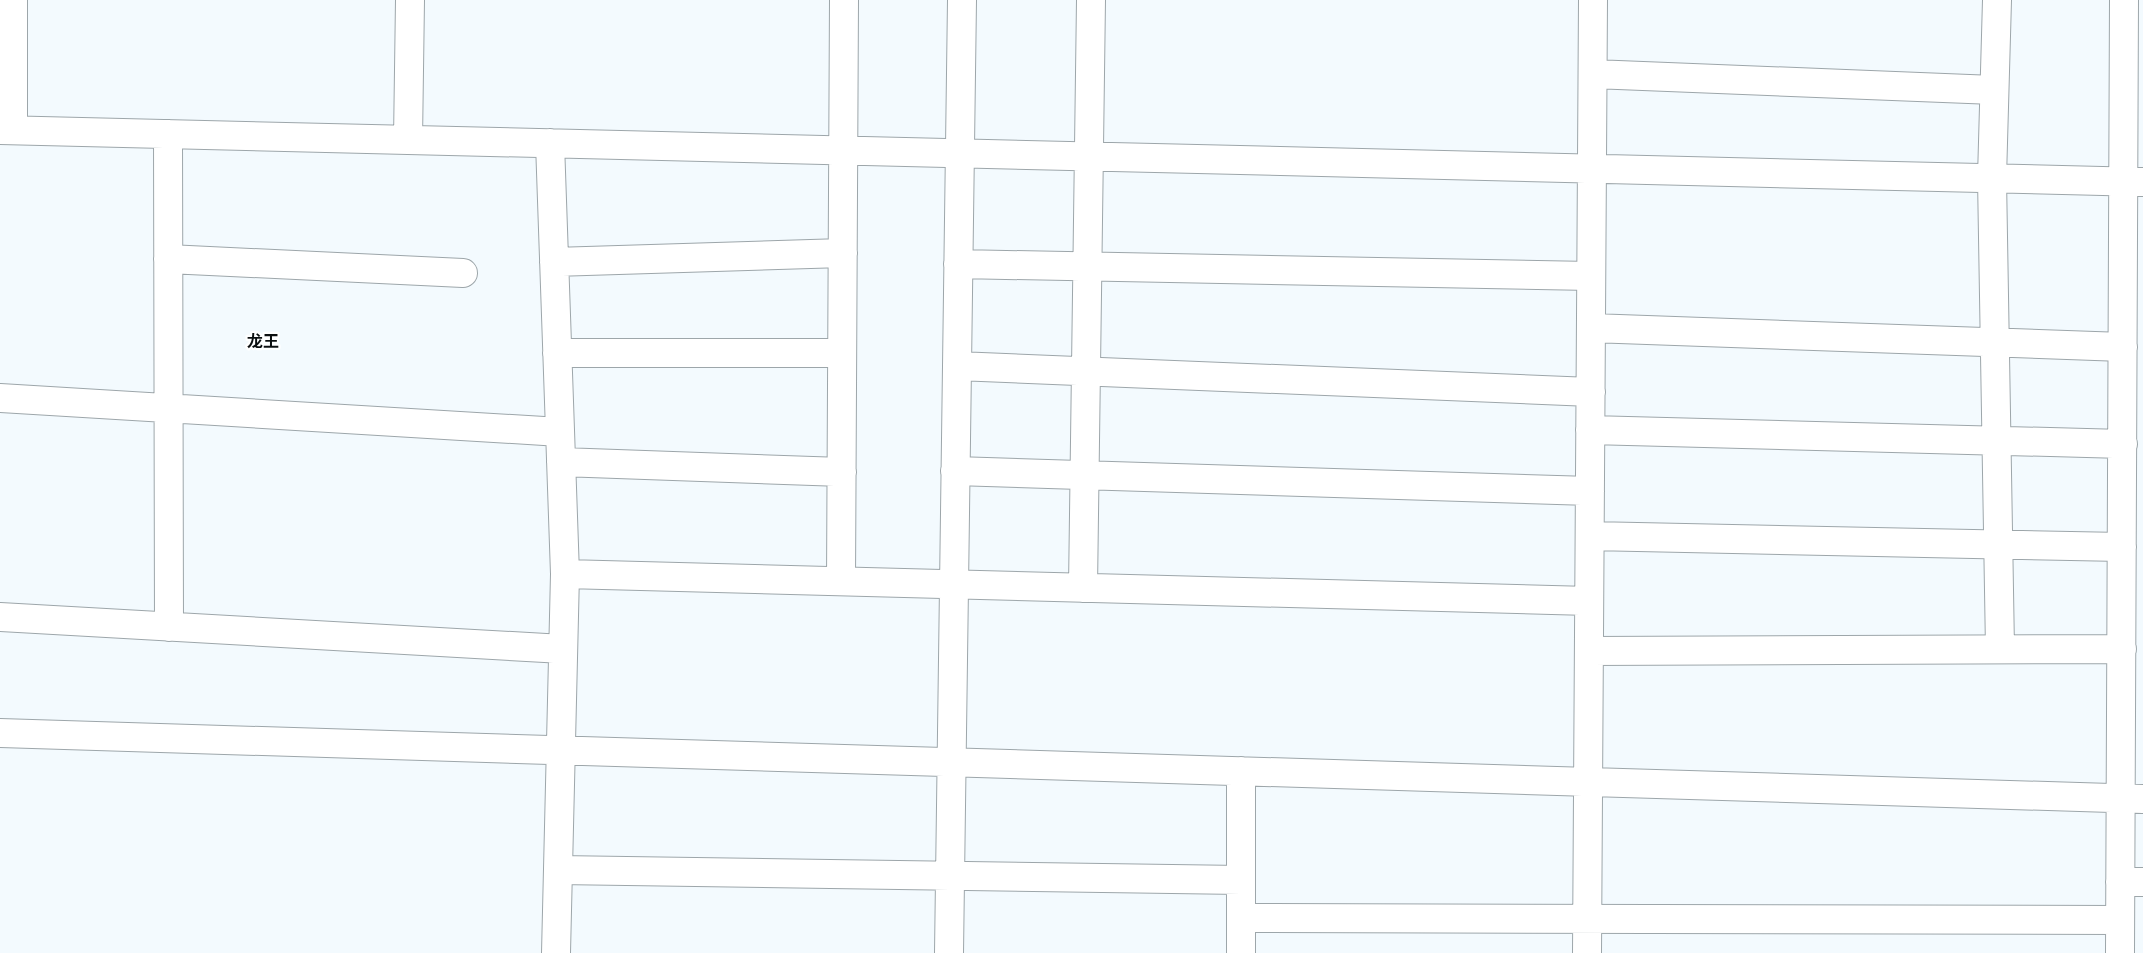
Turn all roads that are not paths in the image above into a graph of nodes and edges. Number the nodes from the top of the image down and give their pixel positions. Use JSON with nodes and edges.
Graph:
{"nodes":[{"id":1,"x":13,"y":0,"type":"edge"},
{"id":2,"x":410,"y":0,"type":"edge"},
{"id":3,"x":844,"y":0,"type":"edge"},
{"id":4,"x":962,"y":0,"type":"edge"},
{"id":5,"x":1092,"y":0,"type":"edge"},
{"id":6,"x":1593,"y":0,"type":"edge"},
{"id":7,"x":1997,"y":0,"type":"edge"},
{"id":8,"x":2124,"y":0,"type":"edge"},
{"id":9,"x":1593,"y":74,"type":"junction"},
{"id":10,"x":1994,"y":90,"type":"junction"},
{"id":11,"x":6,"y":130,"type":"edge"},
{"id":12,"x":168,"y":134,"type":"junction"},
{"id":13,"x":408,"y":140,"type":"junction"},
{"id":14,"x":550,"y":143,"type":"junction"},
{"id":15,"x":843,"y":150,"type":"junction"},
{"id":16,"x":960,"y":153,"type":"junction"},
{"id":17,"x":1089,"y":156,"type":"junction"},
{"id":18,"x":1592,"y":168,"type":"junction"},
{"id":19,"x":1992,"y":178,"type":"junction"},
{"id":20,"x":2133,"y":182,"type":"edge"},
{"id":21,"x":843,"y":252,"type":"junction"},
{"id":22,"x":168,"y":259,"type":"junction"},
{"id":23,"x":554,"y":262,"type":"junction"},
{"id":24,"x":958,"y":264,"type":"junction"},
{"id":25,"x":1088,"y":266,"type":"junction"},
{"id":26,"x":463,"y":273,"type":"dead end"},
{"id":27,"x":1591,"y":276,"type":"junction"},
{"id":28,"x":1591,"y":328,"type":"junction"},
{"id":29,"x":1995,"y":342,"type":"junction"},
{"id":30,"x":2123,"y":347,"type":"junction"},
{"id":31,"x":557,"y":353,"type":"junction"},
{"id":32,"x":842,"y":354,"type":"junction"},
{"id":33,"x":957,"y":366,"type":"junction"},
{"id":34,"x":1086,"y":371,"type":"junction"},
{"id":35,"x":1591,"y":392,"type":"junction"},
{"id":36,"x":0,"y":398,"type":"edge"},
{"id":37,"x":168,"y":408,"type":"junction"},
{"id":38,"x":1590,"y":430,"type":"junction"},
{"id":39,"x":560,"y":432,"type":"junction"},
{"id":40,"x":1996,"y":441,"type":"junction"},
{"id":41,"x":2123,"y":444,"type":"junction"},
{"id":42,"x":561,"y":462,"type":"junction"},
{"id":43,"x":955,"y":471,"type":"junction"},
{"id":44,"x":842,"y":472,"type":"junction"},
{"id":45,"x":1084,"y":475,"type":"junction"},
{"id":46,"x":1590,"y":491,"type":"junction"},
{"id":47,"x":1590,"y":536,"type":"junction"},
{"id":48,"x":1998,"y":544,"type":"junction"},
{"id":49,"x":2122,"y":547,"type":"junction"},
{"id":50,"x":565,"y":574,"type":"junction"},
{"id":51,"x":841,"y":581,"type":"junction"},
{"id":52,"x":954,"y":584,"type":"junction"},
{"id":53,"x":1083,"y":588,"type":"junction"},
{"id":54,"x":1589,"y":601,"type":"junction"},
{"id":55,"x":0,"y":617,"type":"edge"},
{"id":56,"x":169,"y":627,"type":"junction"},
{"id":57,"x":563,"y":649,"type":"junction"},
{"id":58,"x":2000,"y":649,"type":"junction"},
{"id":59,"x":2122,"y":650,"type":"junction"},
{"id":60,"x":1589,"y":651,"type":"junction"},
{"id":61,"x":0,"y":733,"type":"edge"},
{"id":62,"x":561,"y":750,"type":"junction"},
{"id":63,"x":951,"y":762,"type":"junction"},
{"id":64,"x":1241,"y":771,"type":"junction"},
{"id":65,"x":1588,"y":782,"type":"junction"},
{"id":66,"x":2132,"y":798,"type":"edge"},
{"id":67,"x":558,"y":870,"type":"junction"},
{"id":68,"x":950,"y":876,"type":"junction"},
{"id":69,"x":1241,"y":880,"type":"junction"},
{"id":70,"x":2132,"y":882,"type":"edge"},
{"id":71,"x":1241,"y":918,"type":"junction"},
{"id":72,"x":1587,"y":919,"type":"junction"},
{"id":73,"x":2120,"y":920,"type":"junction"},
{"id":74,"x":556,"y":953,"type":"edge"},
{"id":75,"x":949,"y":953,"type":"edge"},
{"id":76,"x":1241,"y":953,"type":"edge"},
{"id":77,"x":1587,"y":953,"type":"edge"},
{"id":78,"x":2120,"y":953,"type":"edge"}],
"edges":[{"from":1,"to":11,"type":"street"},
{"from":2,"to":13,"type":"street"},
{"from":3,"to":15,"type":"street"},
{"from":4,"to":16,"type":"street"},
{"from":5,"to":17,"type":"street"},
{"from":6,"to":9,"type":"street"},
{"from":7,"to":10,"type":"street"},
{"from":8,"to":20,"type":"street"},
{"from":9,"to":10,"type":"street"},
{"from":9,"to":18,"type":"street"},
{"from":10,"to":19,"type":"street"},
{"from":11,"to":12,"type":"street"},
{"from":12,"to":13,"type":"street"},
{"from":12,"to":22,"type":"street"},
{"from":13,"to":14,"type":"street"},
{"from":14,"to":15,"type":"street"},
{"from":14,"to":23,"type":"street"},
{"from":15,"to":16,"type":"street"},
{"from":15,"to":21,"type":"street"},
{"from":16,"to":17,"type":"street"},
{"from":16,"to":24,"type":"street"},
{"from":17,"to":18,"type":"street"},
{"from":17,"to":25,"type":"street"},
{"from":18,"to":19,"type":"street"},
{"from":18,"to":27,"type":"street"},
{"from":19,"to":20,"type":"street"},
{"from":19,"to":29,"type":"street"},
{"from":20,"to":30,"type":"street"},
{"from":21,"to":23,"type":"street"},
{"from":21,"to":32,"type":"street"},
{"from":22,"to":26,"type":"street"},
{"from":22,"to":37,"type":"street"},
{"from":23,"to":31,"type":"street"},
{"from":24,"to":25,"type":"street"},
{"from":24,"to":33,"type":"street"},
{"from":25,"to":27,"type":"street"},
{"from":25,"to":34,"type":"street"},
{"from":27,"to":28,"type":"street"},
{"from":28,"to":29,"type":"street"},
{"from":28,"to":35,"type":"street"},
{"from":29,"to":30,"type":"street"},
{"from":29,"to":40,"type":"street"},
{"from":30,"to":41,"type":"street"},
{"from":31,"to":32,"type":"street"},
{"from":31,"to":39,"type":"street"},
{"from":32,"to":44,"type":"street"},
{"from":33,"to":34,"type":"street"},
{"from":33,"to":43,"type":"street"},
{"from":34,"to":35,"type":"street"},
{"from":34,"to":45,"type":"street"},
{"from":35,"to":38,"type":"street"},
{"from":36,"to":37,"type":"street"},
{"from":37,"to":39,"type":"street"},
{"from":37,"to":56,"type":"street"},
{"from":38,"to":40,"type":"street"},
{"from":38,"to":46,"type":"street"},
{"from":39,"to":42,"type":"street"},
{"from":40,"to":41,"type":"street"},
{"from":40,"to":48,"type":"street"},
{"from":41,"to":49,"type":"street"},
{"from":42,"to":44,"type":"street"},
{"from":42,"to":50,"type":"street"},
{"from":43,"to":45,"type":"street"},
{"from":43,"to":52,"type":"street"},
{"from":44,"to":51,"type":"street"},
{"from":45,"to":46,"type":"street"},
{"from":45,"to":53,"type":"street"},
{"from":46,"to":47,"type":"street"},
{"from":47,"to":48,"type":"street"},
{"from":47,"to":54,"type":"street"},
{"from":48,"to":49,"type":"street"},
{"from":48,"to":58,"type":"street"},
{"from":49,"to":59,"type":"street"},
{"from":50,"to":51,"type":"street"},
{"from":50,"to":57,"type":"street"},
{"from":51,"to":52,"type":"street"},
{"from":52,"to":53,"type":"street"},
{"from":52,"to":63,"type":"street"},
{"from":53,"to":54,"type":"street"},
{"from":54,"to":60,"type":"street"},
{"from":55,"to":56,"type":"street"},
{"from":56,"to":57,"type":"street"},
{"from":57,"to":62,"type":"street"},
{"from":58,"to":59,"type":"street"},
{"from":58,"to":60,"type":"street"},
{"from":59,"to":66,"type":"street"},
{"from":60,"to":65,"type":"street"},
{"from":61,"to":62,"type":"street"},
{"from":62,"to":63,"type":"street"},
{"from":62,"to":67,"type":"street"},
{"from":63,"to":64,"type":"street"},
{"from":63,"to":68,"type":"street"},
{"from":64,"to":65,"type":"street"},
{"from":64,"to":69,"type":"street"},
{"from":65,"to":66,"type":"street"},
{"from":65,"to":72,"type":"street"},
{"from":66,"to":70,"type":"street"},
{"from":67,"to":68,"type":"street"},
{"from":67,"to":74,"type":"street"},
{"from":68,"to":69,"type":"street"},
{"from":68,"to":75,"type":"street"},
{"from":69,"to":71,"type":"street"},
{"from":70,"to":73,"type":"street"},
{"from":71,"to":72,"type":"street"},
{"from":71,"to":76,"type":"street"},
{"from":72,"to":73,"type":"street"},
{"from":72,"to":77,"type":"street"},
{"from":73,"to":78,"type":"street"}]}
